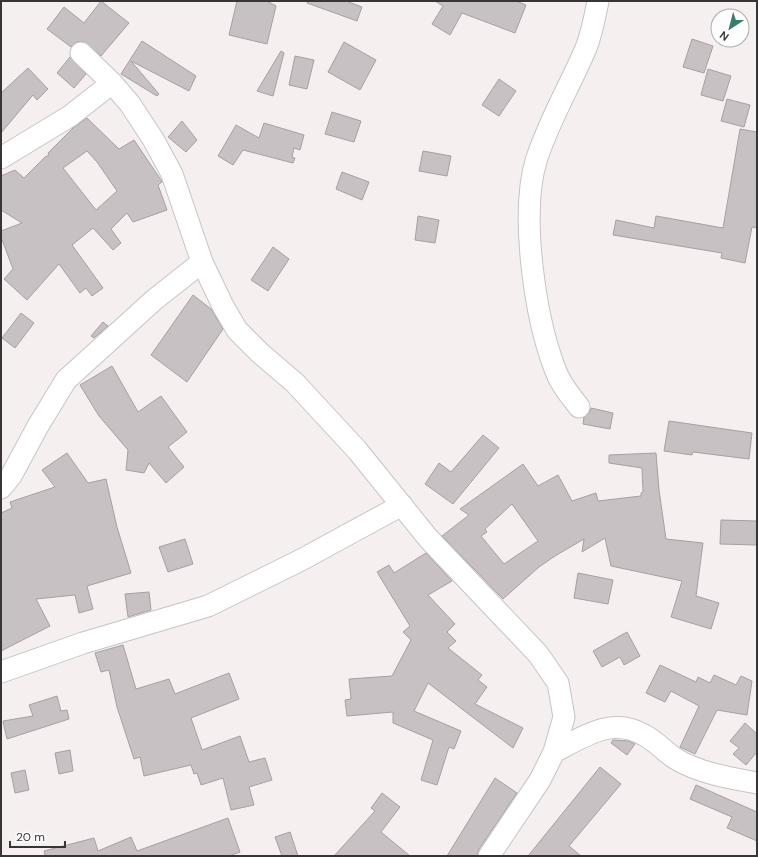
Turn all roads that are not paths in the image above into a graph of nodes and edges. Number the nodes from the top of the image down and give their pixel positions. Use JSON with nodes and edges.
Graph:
{"nodes":[{"id":1,"x":598,"y":1,"type":"edge"},
{"id":2,"x":81,"y":52,"type":"dead end"},
{"id":3,"x":112,"y":83,"type":"junction"},
{"id":4,"x":1,"y":158,"type":"edge"},
{"id":5,"x":202,"y":262,"type":"junction"},
{"id":6,"x":579,"y":407,"type":"dead end"},
{"id":7,"x":1,"y":488,"type":"edge"},
{"id":8,"x":402,"y":505,"type":"junction"},
{"id":9,"x":1,"y":672,"type":"edge"},
{"id":10,"x":554,"y":752,"type":"junction"},
{"id":11,"x":757,"y":783,"type":"edge"},
{"id":12,"x":489,"y":856,"type":"edge"}],
"edges":[{"from":1,"to":6,"type":"street"},
{"from":2,"to":3,"type":"street"},
{"from":3,"to":4,"type":"street"},
{"from":3,"to":5,"type":"street"},
{"from":5,"to":7,"type":"street"},
{"from":5,"to":8,"type":"street"},
{"from":8,"to":9,"type":"street"},
{"from":8,"to":10,"type":"street"},
{"from":10,"to":11,"type":"street"},
{"from":10,"to":12,"type":"street"}]}
